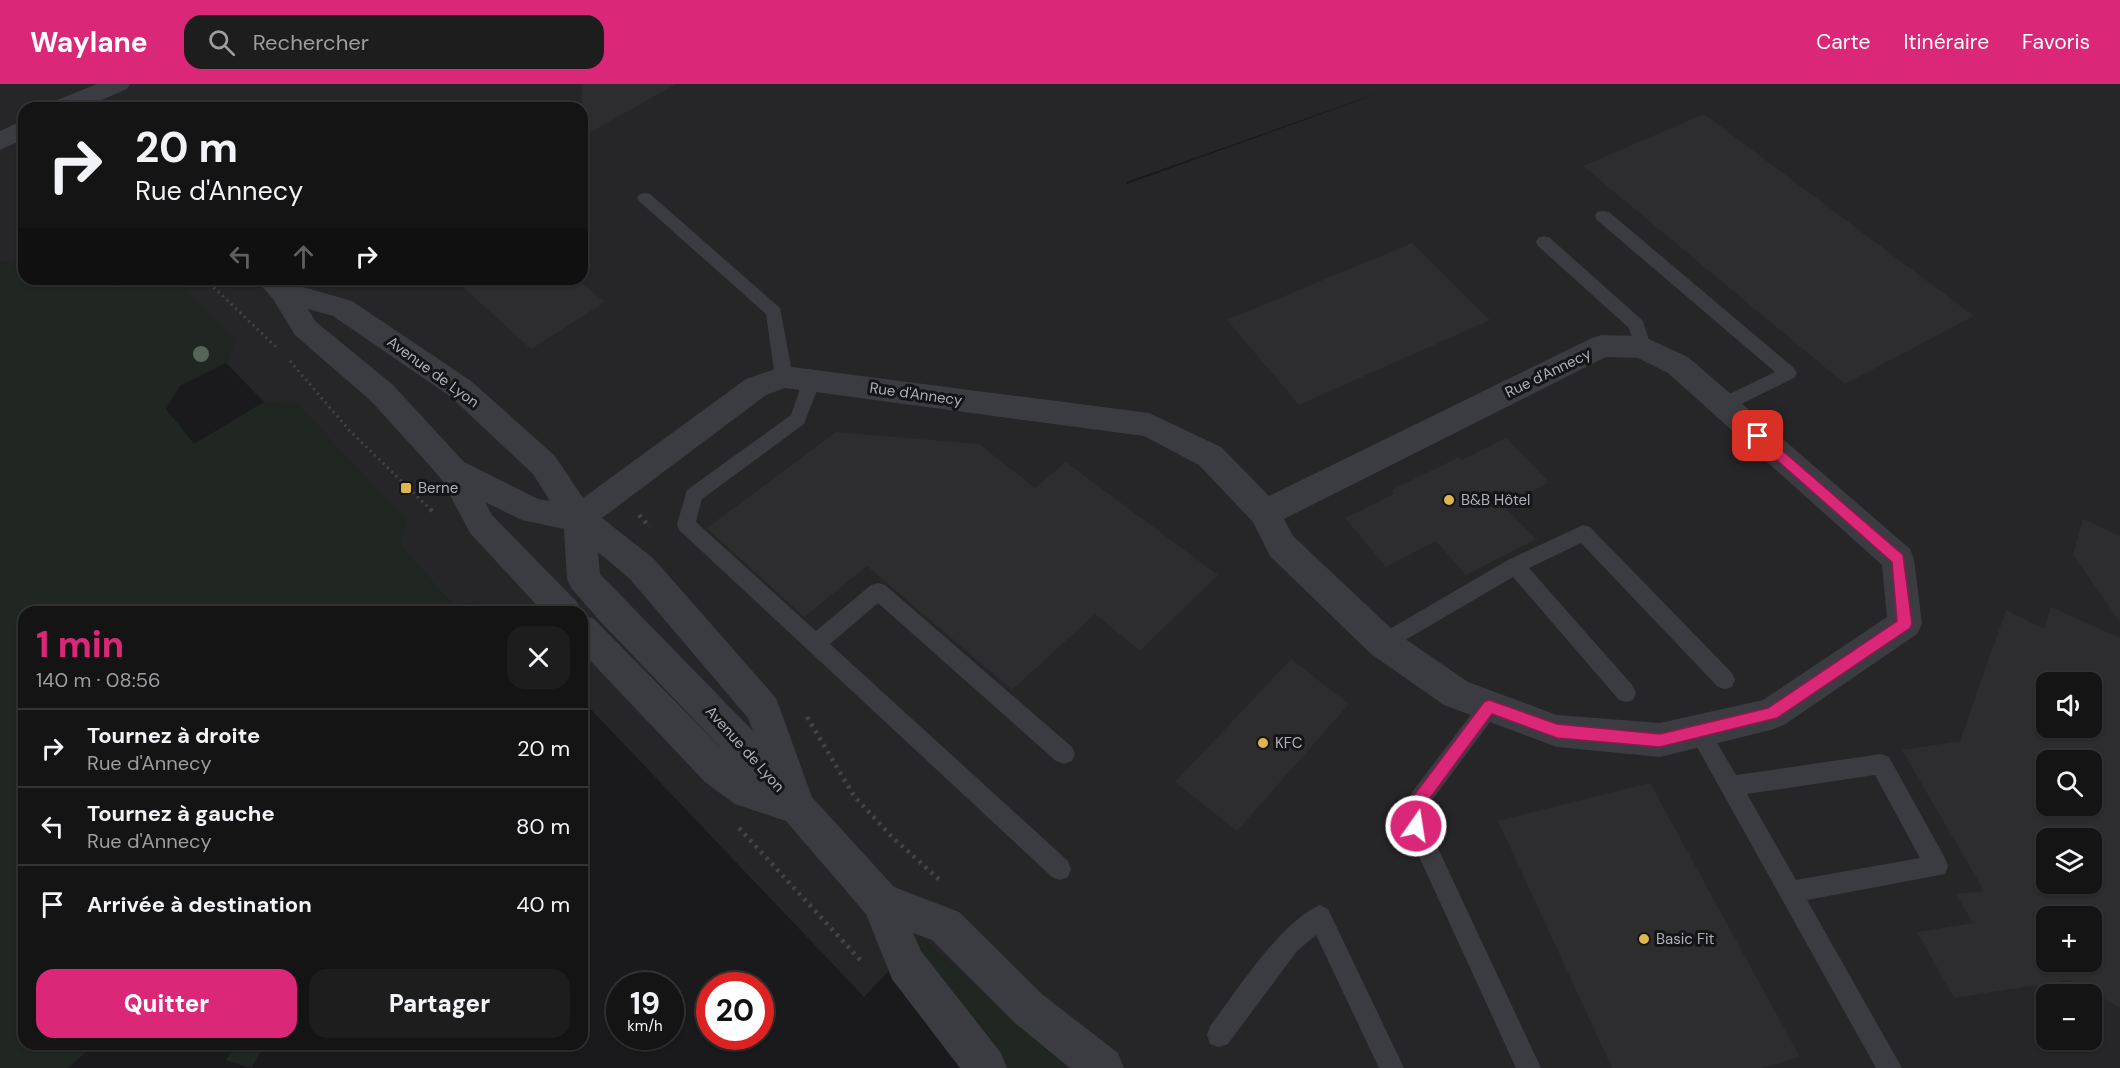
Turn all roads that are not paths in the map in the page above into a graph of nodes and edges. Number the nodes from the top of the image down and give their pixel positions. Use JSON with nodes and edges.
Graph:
{"nodes":[{"id":1,"x":118,"y":84,"type":"edge"},
{"id":2,"x":67,"y":102,"type":"edge"},
{"id":3,"x":18,"y":132,"type":"edge"},
{"id":4,"x":0,"y":142,"type":"edge"},
{"id":5,"x":645,"y":198,"type":"dead end"},
{"id":6,"x":1603,"y":216,"type":"dead end"},
{"id":7,"x":1544,"y":242,"type":"dead end"},
{"id":8,"x":275,"y":285,"type":"edge"},
{"id":9,"x":1642,"y":347,"type":"junction"},
{"id":10,"x":798,"y":379,"type":"junction"},
{"id":11,"x":1723,"y":405,"type":"junction"},
{"id":12,"x":453,"y":471,"type":"junction"},
{"id":13,"x":1265,"y":513,"type":"junction"},
{"id":14,"x":579,"y":518,"type":"junction"},
{"id":15,"x":1515,"y":566,"type":"junction"},
{"id":16,"x":559,"y":606,"type":"edge"},
{"id":17,"x":588,"y":635,"type":"edge"},
{"id":18,"x":1383,"y":643,"type":"junction"},
{"id":19,"x":816,"y":644,"type":"junction"},
{"id":20,"x":1725,"y":680,"type":"dead end"},
{"id":21,"x":1626,"y":693,"type":"dead end"},
{"id":22,"x":1489,"y":706,"type":"junction"},
{"id":23,"x":1699,"y":731,"type":"junction"},
{"id":24,"x":1064,"y":754,"type":"dead end"},
{"id":25,"x":1731,"y":786,"type":"junction"},
{"id":26,"x":798,"y":808,"type":"junction"},
{"id":27,"x":1060,"y":870,"type":"dead end"},
{"id":28,"x":1790,"y":892,"type":"junction"},
{"id":29,"x":881,"y":901,"type":"junction"},
{"id":30,"x":1219,"y":1035,"type":"dead end"},
{"id":31,"x":986,"y":1068,"type":"edge"},
{"id":32,"x":1103,"y":1068,"type":"edge"},
{"id":33,"x":1392,"y":1068,"type":"edge"},
{"id":34,"x":1529,"y":1068,"type":"edge"},
{"id":35,"x":1890,"y":1068,"type":"edge"}],
"edges":[{"from":1,"to":2,"type":"street"},
{"from":3,"to":4,"type":"street"},
{"from":5,"to":10,"type":"lane"},
{"from":6,"to":11,"type":"lane"},
{"from":7,"to":9,"type":"lane"},
{"from":8,"to":12,"type":"street","name":"Avenue de Lyon"},
{"from":8,"to":14,"type":"street","name":"Avenue de Lyon"},
{"from":9,"to":11,"type":"street","name":"Rue d'Annecy"},
{"from":9,"to":13,"type":"street","name":"Rue d'Annecy"},
{"from":10,"to":13,"type":"street","name":"Rue d'Annecy"},
{"from":10,"to":14,"type":"street","name":"Rue d'Annecy"},
{"from":10,"to":19,"type":"lane"},
{"from":11,"to":23,"type":"street","name":"Rue d'Annecy"},
{"from":12,"to":14,"type":"street","name":"Avenue de Lyon"},
{"from":12,"to":16,"type":"street","name":"Avenue de Lyon"},
{"from":13,"to":18,"type":"street","name":"Rue d'Annecy"},
{"from":14,"to":26,"type":"street","name":"Avenue de Lyon"},
{"from":14,"to":26,"type":"street","name":"Avenue de Lyon"},
{"from":15,"to":18,"type":"lane"},
{"from":15,"to":20,"type":"lane"},
{"from":15,"to":21,"type":"lane"},
{"from":17,"to":26,"type":"street","name":"Avenue de Lyon"},
{"from":18,"to":22,"type":"street","name":"Rue d'Annecy"},
{"from":19,"to":24,"type":"lane"},
{"from":19,"to":27,"type":"lane"},
{"from":22,"to":23,"type":"street","name":"Rue d'Annecy"},
{"from":22,"to":34,"type":"lane"},
{"from":23,"to":25,"type":"lane"},
{"from":25,"to":28,"type":"lane"},
{"from":25,"to":28,"type":"lane"},
{"from":26,"to":29,"type":"street","name":"Avenue de Lyon"},
{"from":28,"to":35,"type":"lane"},
{"from":29,"to":31,"type":"street","name":"Avenue de Lyon"},
{"from":29,"to":32,"type":"street","name":"Avenue de Lyon"},
{"from":30,"to":33,"type":"lane"}]}
